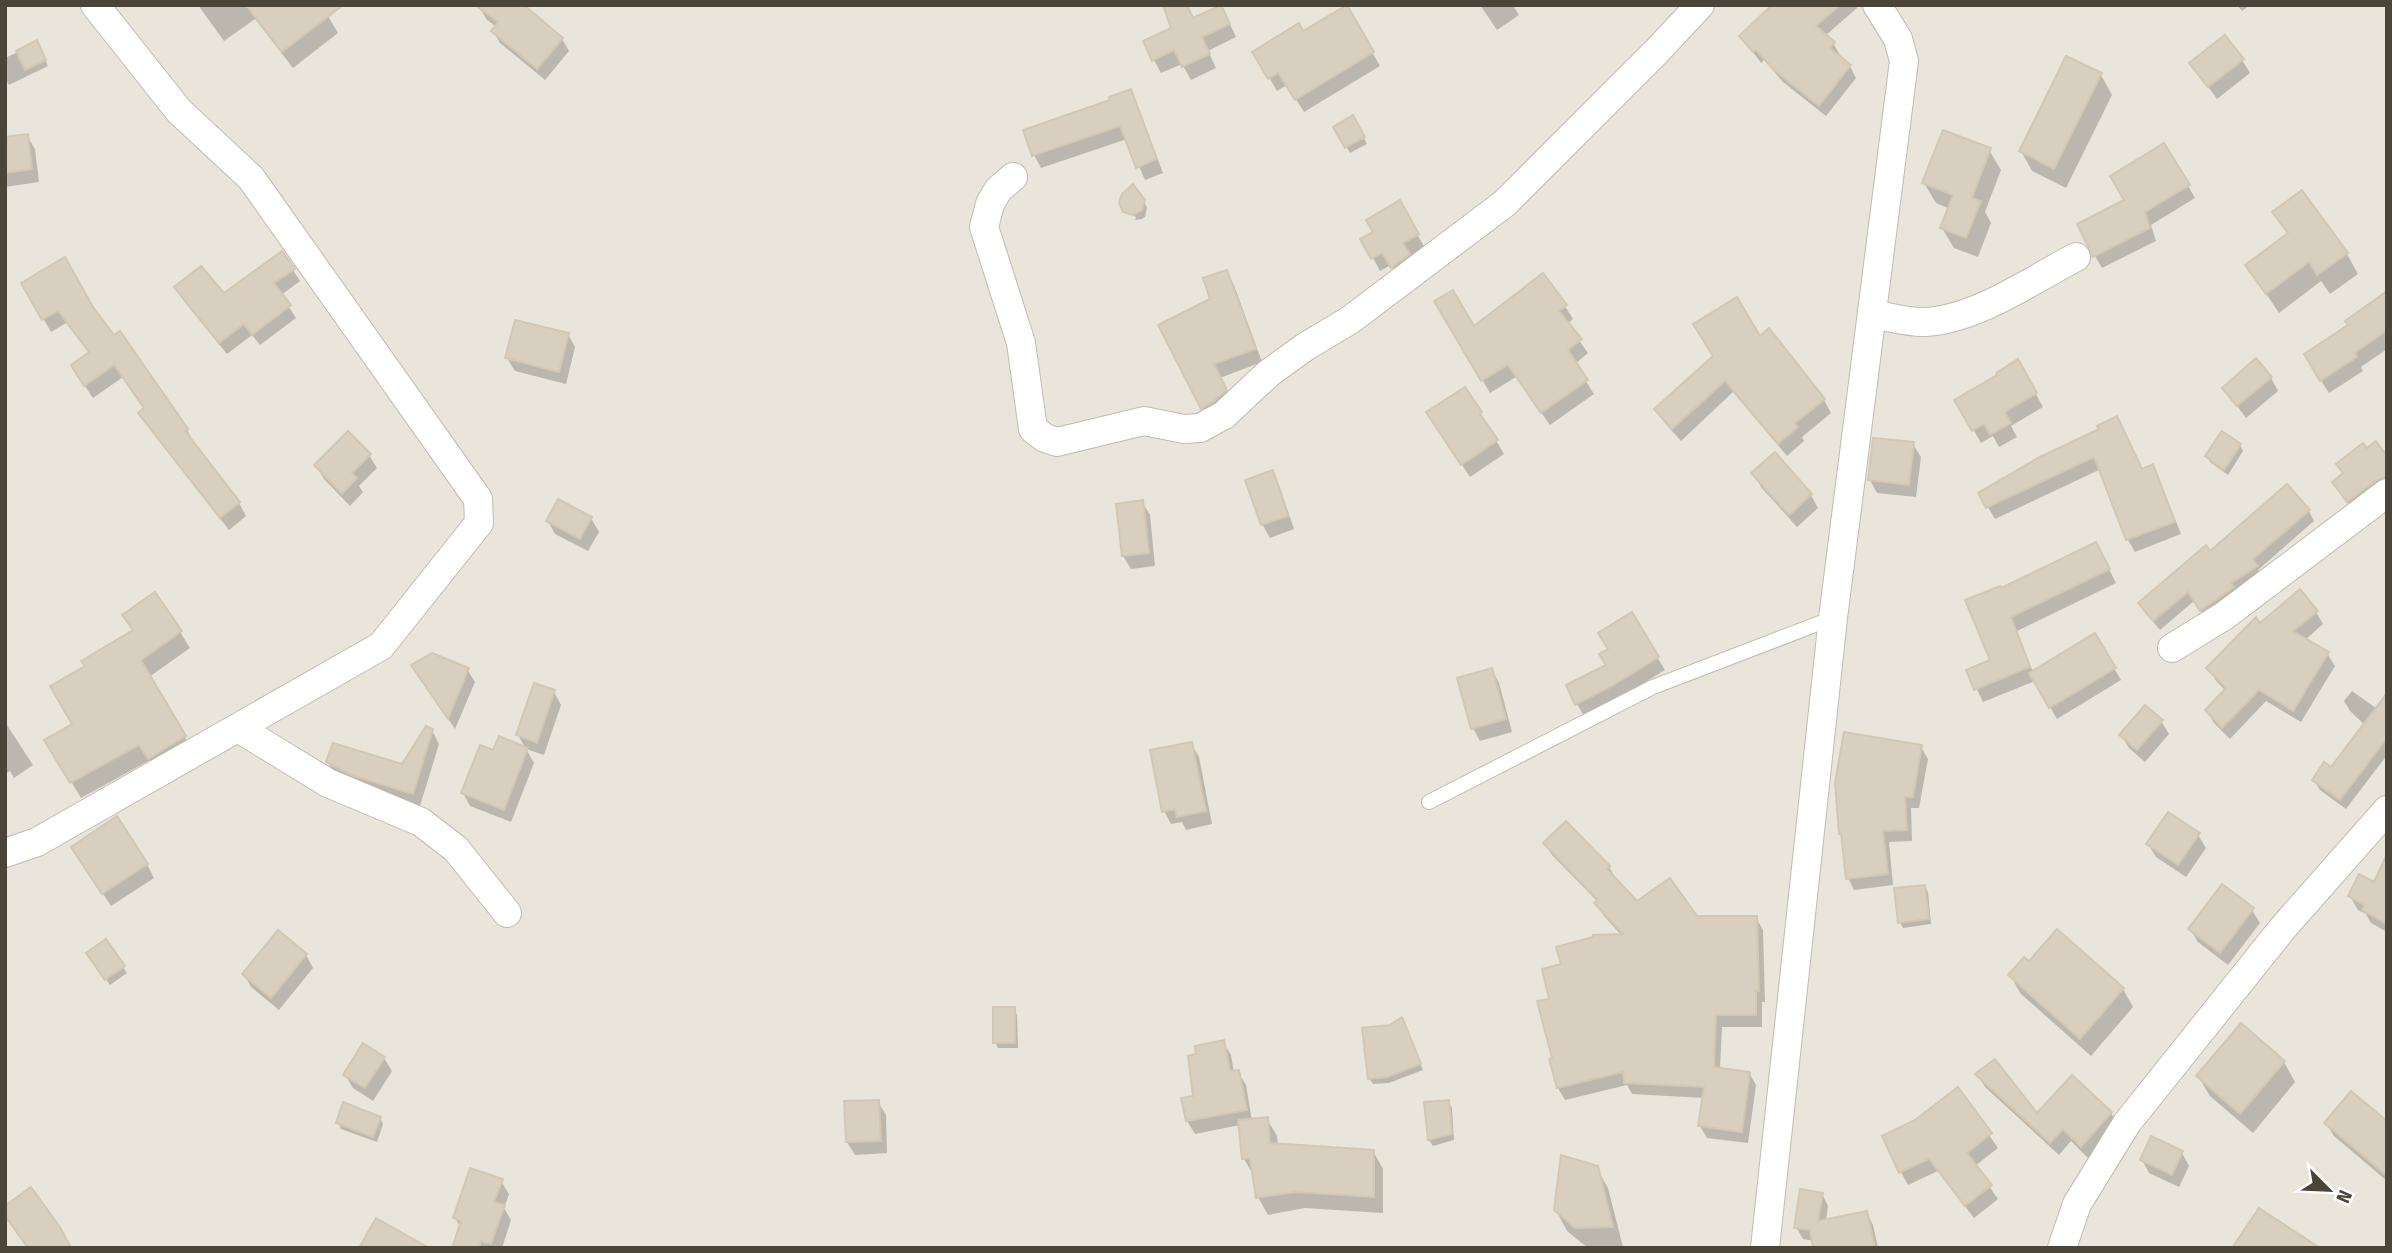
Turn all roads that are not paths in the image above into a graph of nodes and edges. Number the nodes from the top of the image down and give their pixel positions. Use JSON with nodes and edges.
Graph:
{"nodes":[{"id":1,"x":95,"y":5,"type":"edge"},
{"id":2,"x":1700,"y":5,"type":"edge"},
{"id":3,"x":1877,"y":5,"type":"edge"},
{"id":4,"x":1013,"y":177,"type":"dead end"},
{"id":5,"x":2076,"y":257,"type":"dead end"},
{"id":6,"x":1872,"y":314,"type":"junction"},
{"id":7,"x":2387,"y":493,"type":"edge"},
{"id":8,"x":1833,"y":618,"type":"junction"},
{"id":9,"x":2172,"y":648,"type":"dead end"},
{"id":10,"x":238,"y":728,"type":"junction"},
{"id":11,"x":1429,"y":802,"type":"dead end"},
{"id":12,"x":2387,"y":810,"type":"edge"},
{"id":13,"x":5,"y":853,"type":"edge"},
{"id":14,"x":507,"y":913,"type":"dead end"},
{"id":15,"x":1765,"y":1248,"type":"edge"},
{"id":16,"x":2062,"y":1248,"type":"edge"}],
"edges":[{"from":1,"to":10,"type":"street"},
{"from":2,"to":4,"type":"street"},
{"from":3,"to":6,"type":"street"},
{"from":5,"to":6,"type":"street"},
{"from":6,"to":8,"type":"street"},
{"from":7,"to":9,"type":"street"},
{"from":8,"to":11,"type":"lane"},
{"from":8,"to":15,"type":"street"},
{"from":10,"to":13,"type":"street"},
{"from":10,"to":14,"type":"street"},
{"from":12,"to":16,"type":"street"}]}
